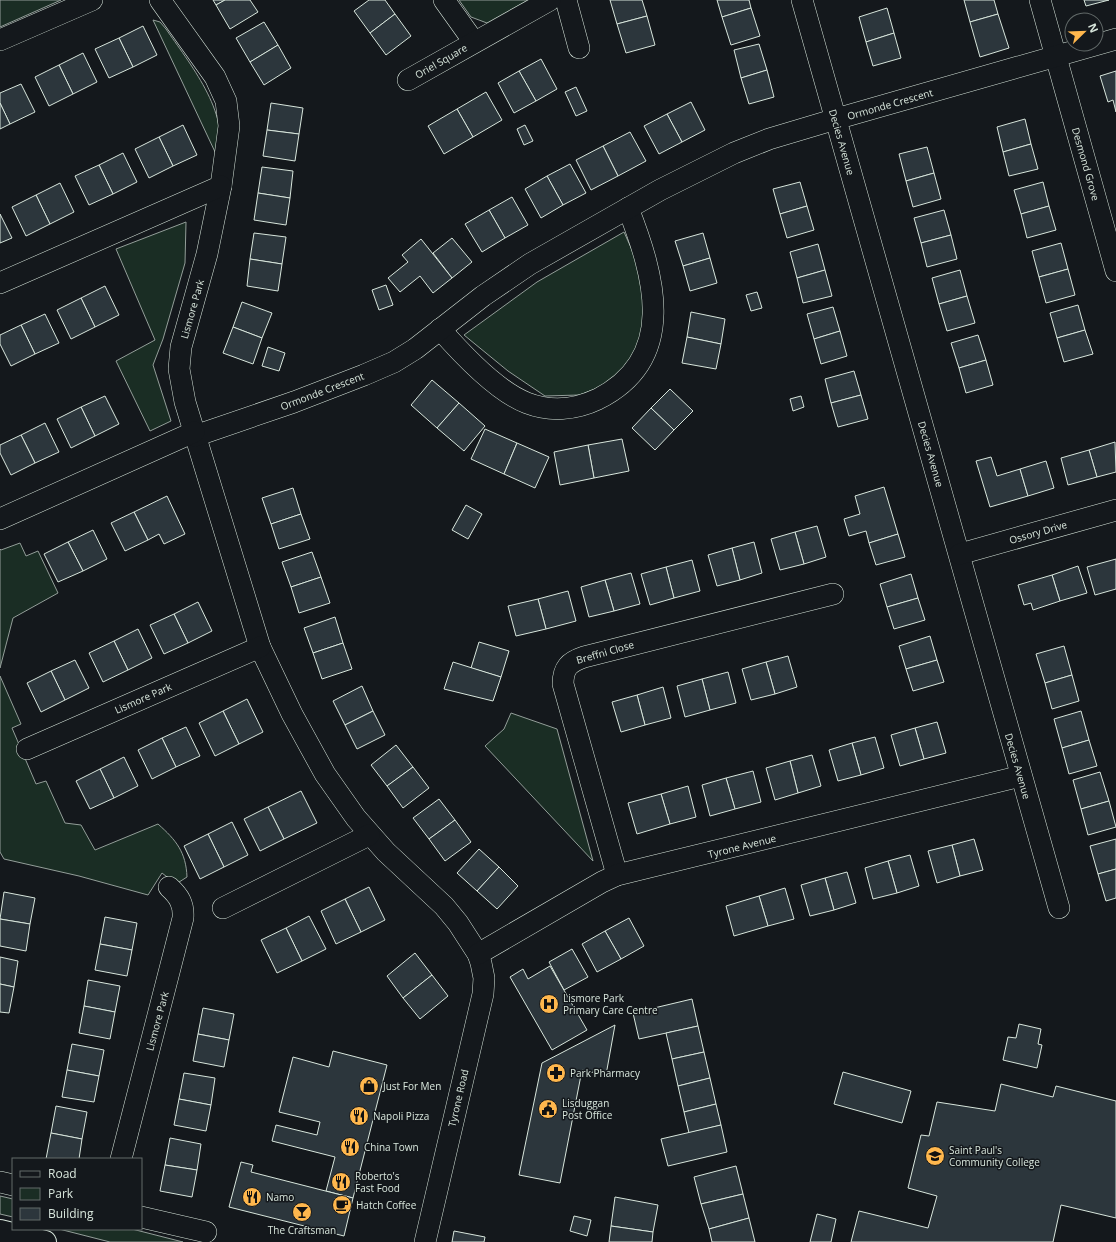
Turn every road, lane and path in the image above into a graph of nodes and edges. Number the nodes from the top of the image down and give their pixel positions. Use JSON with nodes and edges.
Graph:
{"nodes":[{"id":1,"x":92,"y":0,"type":"edge"},
{"id":2,"x":160,"y":0,"type":"edge"},
{"id":3,"x":444,"y":0,"type":"edge"},
{"id":4,"x":550,"y":0,"type":"edge"},
{"id":5,"x":566,"y":0,"type":"edge"},
{"id":6,"x":802,"y":0,"type":"edge"},
{"id":7,"x":1040,"y":0,"type":"edge"},
{"id":8,"x":1116,"y":39,"type":"edge"},
{"id":9,"x":0,"y":40,"type":"edge"},
{"id":10,"x":474,"y":42,"type":"junction"},
{"id":11,"x":579,"y":48,"type":"dead end"},
{"id":12,"x":1056,"y":56,"type":"junction"},
{"id":13,"x":408,"y":80,"type":"dead end"},
{"id":14,"x":836,"y":119,"type":"junction"},
{"id":15,"x":221,"y":186,"type":"junction"},
{"id":16,"x":628,"y":208,"type":"junction"},
{"id":17,"x":1116,"y":271,"type":"edge"},
{"id":18,"x":0,"y":283,"type":"edge"},
{"id":19,"x":440,"y":330,"type":"junction"},
{"id":20,"x":195,"y":434,"type":"junction"},
{"id":21,"x":1116,"y":510,"type":"edge"},
{"id":22,"x":0,"y":520,"type":"edge"},
{"id":23,"x":960,"y":554,"type":"junction"},
{"id":24,"x":833,"y":594,"type":"dead end"},
{"id":25,"x":260,"y":647,"type":"junction"},
{"id":26,"x":27,"y":749,"type":"dead end"},
{"id":27,"x":1021,"y":776,"type":"junction"},
{"id":28,"x":369,"y":835,"type":"junction"},
{"id":29,"x":617,"y":876,"type":"junction"},
{"id":30,"x":169,"y":887,"type":"dead end"},
{"id":31,"x":223,"y":908,"type":"dead end"},
{"id":32,"x":1059,"y":908,"type":"dead end"},
{"id":33,"x":478,"y":954,"type":"junction"},
{"id":34,"x":121,"y":1158,"type":"edge"},
{"id":35,"x":0,"y":1182,"type":"edge"},
{"id":36,"x":12,"y":1185,"type":"edge"},
{"id":37,"x":142,"y":1217,"type":"edge"},
{"id":38,"x":0,"y":1230,"type":"edge"},
{"id":39,"x":206,"y":1232,"type":"dead end"},
{"id":40,"x":45,"y":1242,"type":"edge"},
{"id":41,"x":425,"y":1242,"type":"edge"}],
"edges":[{"from":1,"to":9,"type":"street"},
{"from":2,"to":15,"type":"street","name":"Lismore Park"},
{"from":3,"to":10,"type":"street","name":"Oriel Square"},
{"from":4,"to":10,"type":"street","name":"Oriel Square"},
{"from":5,"to":11,"type":"street"},
{"from":6,"to":14,"type":"street","name":"Decies Avenue"},
{"from":7,"to":12,"type":"street","name":"Desmond Grove"},
{"from":8,"to":12,"type":"street","name":"Ormonde Crescent"},
{"from":10,"to":13,"type":"street","name":"Oriel Square"},
{"from":12,"to":14,"type":"street","name":"Ormonde Crescent"},
{"from":12,"to":17,"type":"street","name":"Desmond Grove"},
{"from":14,"to":16,"type":"street","name":"Ormonde Crescent"},
{"from":14,"to":23,"type":"street","name":"Decies Avenue"},
{"from":15,"to":18,"type":"street"},
{"from":15,"to":20,"type":"street","name":"Lismore Park"},
{"from":16,"to":19,"type":"street","name":"Ormonde Crescent"},
{"from":16,"to":19,"type":"street"},
{"from":19,"to":20,"type":"street","name":"Ormonde Crescent"},
{"from":20,"to":22,"type":"street"},
{"from":20,"to":25,"type":"street","name":"Lismore Park"},
{"from":21,"to":23,"type":"street","name":"Ossory Drive"},
{"from":23,"to":27,"type":"street","name":"Decies Avenue"},
{"from":24,"to":29,"type":"street","name":"Breffni Close"},
{"from":25,"to":26,"type":"street","name":"Lismore Park"},
{"from":25,"to":28,"type":"street","name":"Lismore Park"},
{"from":27,"to":29,"type":"street","name":"Tyrone Avenue"},
{"from":27,"to":32,"type":"street","name":"Decies Avenue"},
{"from":28,"to":31,"type":"street"},
{"from":28,"to":33,"type":"street","name":"Lismore Park"},
{"from":29,"to":33,"type":"street","name":"Tyrone Avenue"},
{"from":30,"to":34,"type":"street","name":"Lismore Park"},
{"from":33,"to":41,"type":"street","name":"Tyrone Road"},
{"from":35,"to":36,"type":"street"},
{"from":37,"to":39,"type":"street"},
{"from":38,"to":40,"type":"street"}]}
